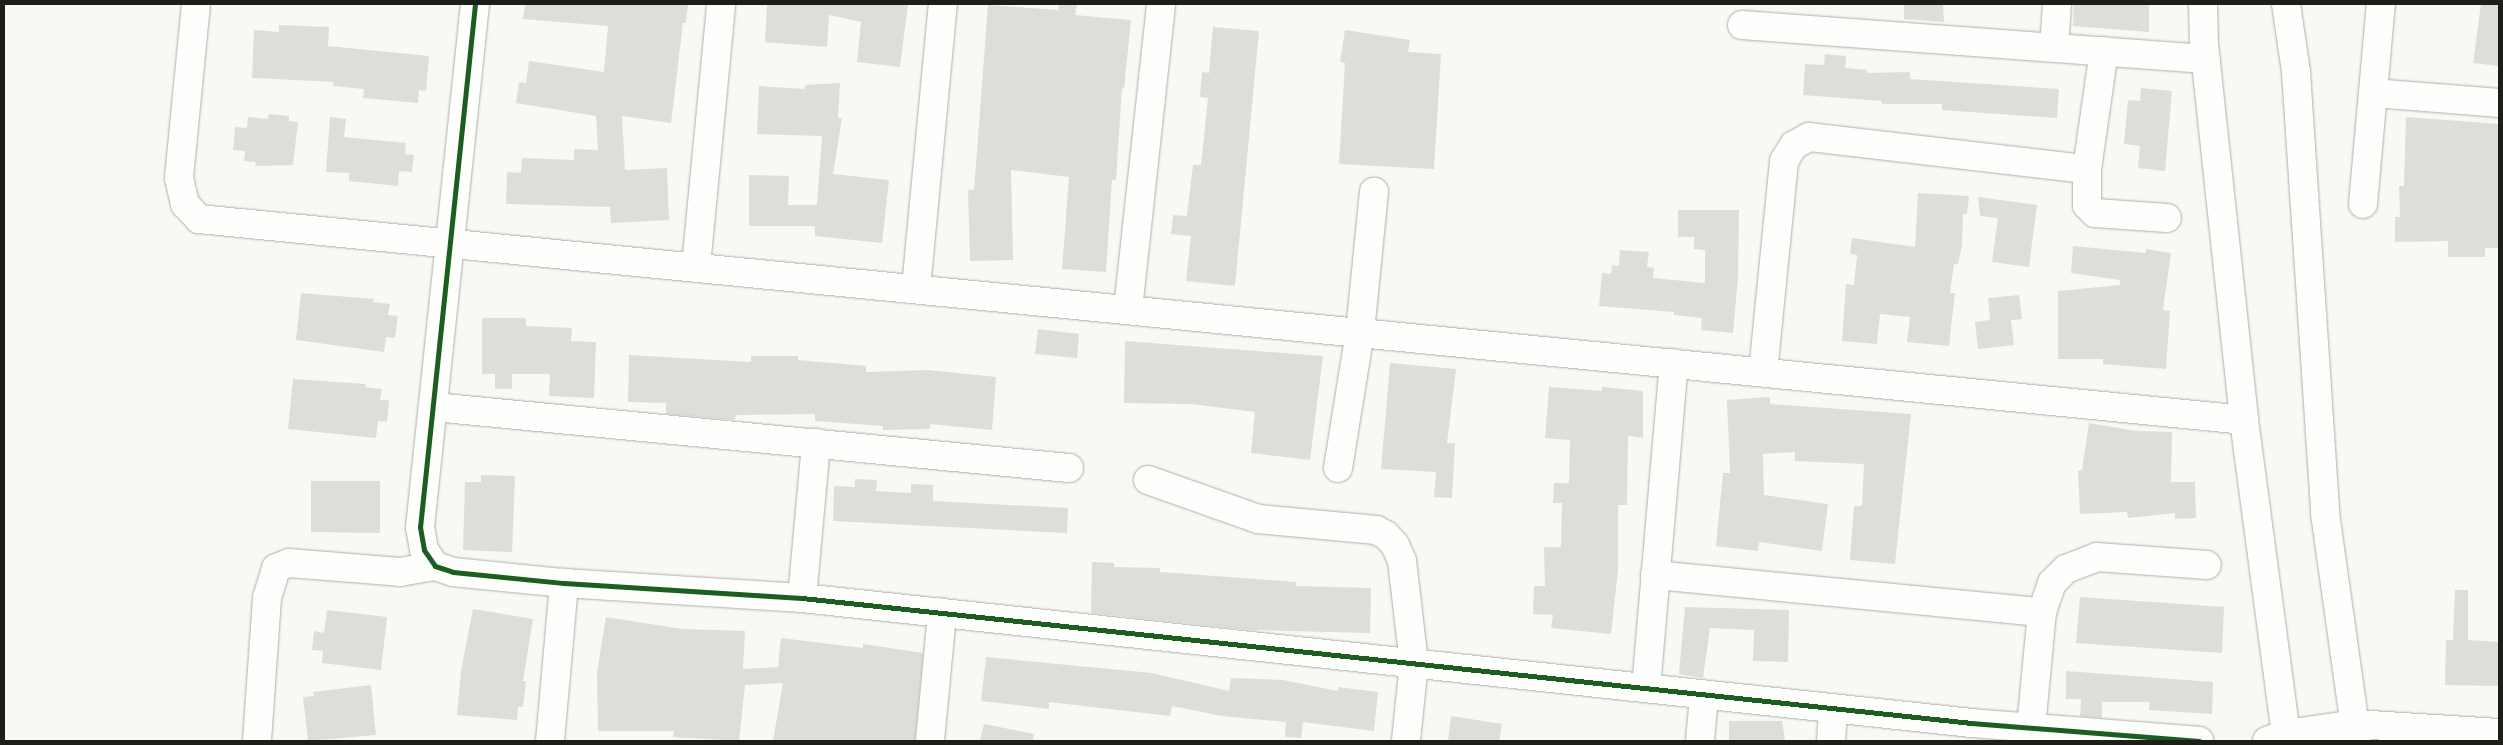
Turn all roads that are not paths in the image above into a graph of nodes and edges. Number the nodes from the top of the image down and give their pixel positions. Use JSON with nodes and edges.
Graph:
{"nodes":[{"id":1,"x":196,"y":4,"type":"edge"},
{"id":2,"x":475,"y":4,"type":"edge"},
{"id":3,"x":721,"y":4,"type":"edge"},
{"id":4,"x":943,"y":4,"type":"edge"},
{"id":5,"x":1162,"y":4,"type":"edge"},
{"id":6,"x":2057,"y":4,"type":"edge"},
{"id":7,"x":2203,"y":4,"type":"edge"},
{"id":8,"x":2286,"y":4,"type":"edge"},
{"id":9,"x":2382,"y":4,"type":"edge"},
{"id":10,"x":1742,"y":25,"type":"dead end"},
{"id":11,"x":2054,"y":47,"type":"junction"},
{"id":12,"x":2104,"y":51,"type":"junction"},
{"id":13,"x":2206,"y":59,"type":"junction"},
{"id":14,"x":2373,"y":93,"type":"junction"},
{"id":15,"x":2499,"y":103,"type":"edge"},
{"id":16,"x":2087,"y":169,"type":"junction"},
{"id":17,"x":1374,"y":192,"type":"dead end"},
{"id":18,"x":2363,"y":204,"type":"dead end"},
{"id":19,"x":2167,"y":218,"type":"dead end"},
{"id":20,"x":453,"y":242,"type":"junction"},
{"id":21,"x":696,"y":266,"type":"junction"},
{"id":22,"x":916,"y":288,"type":"junction"},
{"id":23,"x":1128,"y":309,"type":"junction"},
{"id":24,"x":1360,"y":332,"type":"junction"},
{"id":25,"x":1674,"y":363,"type":"junction"},
{"id":26,"x":1763,"y":372,"type":"junction"},
{"id":27,"x":434,"y":408,"type":"junction"},
{"id":28,"x":2244,"y":420,"type":"junction"},
{"id":29,"x":816,"y":443,"type":"junction"},
{"id":30,"x":1068,"y":468,"type":"dead end"},
{"id":31,"x":1338,"y":468,"type":"dead end"},
{"id":32,"x":1148,"y":480,"type":"dead end"},
{"id":33,"x":2207,"y":564,"type":"dead end"},
{"id":34,"x":435,"y":566,"type":"junction"},
{"id":35,"x":1655,"y":575,"type":"junction"},
{"id":36,"x":564,"y":583,"type":"junction"},
{"id":37,"x":802,"y":598,"type":"junction"},
{"id":38,"x":2042,"y":612,"type":"junction"},
{"id":39,"x":942,"y":613,"type":"junction"},
{"id":40,"x":1414,"y":663,"type":"junction"},
{"id":41,"x":1646,"y":688,"type":"junction"},
{"id":42,"x":1704,"y":696,"type":"junction"},
{"id":43,"x":1833,"y":709,"type":"junction"},
{"id":44,"x":2031,"y":728,"type":"junction"},
{"id":45,"x":1971,"y":732,"type":"edge"},
{"id":46,"x":2356,"y":733,"type":"edge"},
{"id":47,"x":2499,"y":733,"type":"edge"},
{"id":48,"x":2280,"y":739,"type":"edge"},
{"id":49,"x":257,"y":741,"type":"edge"},
{"id":50,"x":550,"y":741,"type":"edge"},
{"id":51,"x":930,"y":741,"type":"edge"},
{"id":52,"x":1406,"y":741,"type":"edge"},
{"id":53,"x":1700,"y":741,"type":"edge"},
{"id":54,"x":1830,"y":741,"type":"edge"},
{"id":55,"x":2199,"y":741,"type":"edge"}],
"edges":[{"from":1,"to":20,"type":"street"},
{"from":2,"to":20,"type":"street"},
{"from":3,"to":21,"type":"street"},
{"from":4,"to":22,"type":"street"},
{"from":5,"to":23,"type":"street"},
{"from":6,"to":11,"type":"street"},
{"from":7,"to":13,"type":"street"},
{"from":8,"to":46,"type":"street"},
{"from":9,"to":14,"type":"street"},
{"from":10,"to":11,"type":"street"},
{"from":11,"to":12,"type":"street"},
{"from":12,"to":13,"type":"street"},
{"from":12,"to":16,"type":"street"},
{"from":13,"to":28,"type":"street"},
{"from":14,"to":15,"type":"street"},
{"from":14,"to":18,"type":"street"},
{"from":16,"to":19,"type":"street"},
{"from":16,"to":26,"type":"street"},
{"from":17,"to":24,"type":"street"},
{"from":20,"to":21,"type":"street"},
{"from":20,"to":27,"type":"street"},
{"from":21,"to":22,"type":"street"},
{"from":22,"to":23,"type":"street"},
{"from":23,"to":24,"type":"street"},
{"from":24,"to":25,"type":"street"},
{"from":24,"to":31,"type":"street"},
{"from":25,"to":26,"type":"street"},
{"from":25,"to":35,"type":"street"},
{"from":26,"to":28,"type":"street"},
{"from":27,"to":29,"type":"street"},
{"from":27,"to":34,"type":"street"},
{"from":28,"to":48,"type":"street"},
{"from":29,"to":30,"type":"street"},
{"from":29,"to":37,"type":"street"},
{"from":32,"to":40,"type":"street"},
{"from":33,"to":38,"type":"street"},
{"from":34,"to":36,"type":"street"},
{"from":34,"to":49,"type":"street"},
{"from":35,"to":38,"type":"street"},
{"from":35,"to":41,"type":"street"},
{"from":36,"to":37,"type":"street"},
{"from":36,"to":50,"type":"street"},
{"from":37,"to":39,"type":"street"},
{"from":38,"to":44,"type":"street"},
{"from":39,"to":40,"type":"street"},
{"from":39,"to":51,"type":"street"},
{"from":40,"to":41,"type":"street"},
{"from":40,"to":52,"type":"street"},
{"from":41,"to":42,"type":"street"},
{"from":42,"to":43,"type":"street"},
{"from":42,"to":53,"type":"street"},
{"from":43,"to":45,"type":"street"},
{"from":43,"to":54,"type":"street"},
{"from":44,"to":45,"type":"street"},
{"from":44,"to":55,"type":"street"},
{"from":46,"to":47,"type":"street"},
{"from":46,"to":48,"type":"street"}]}
